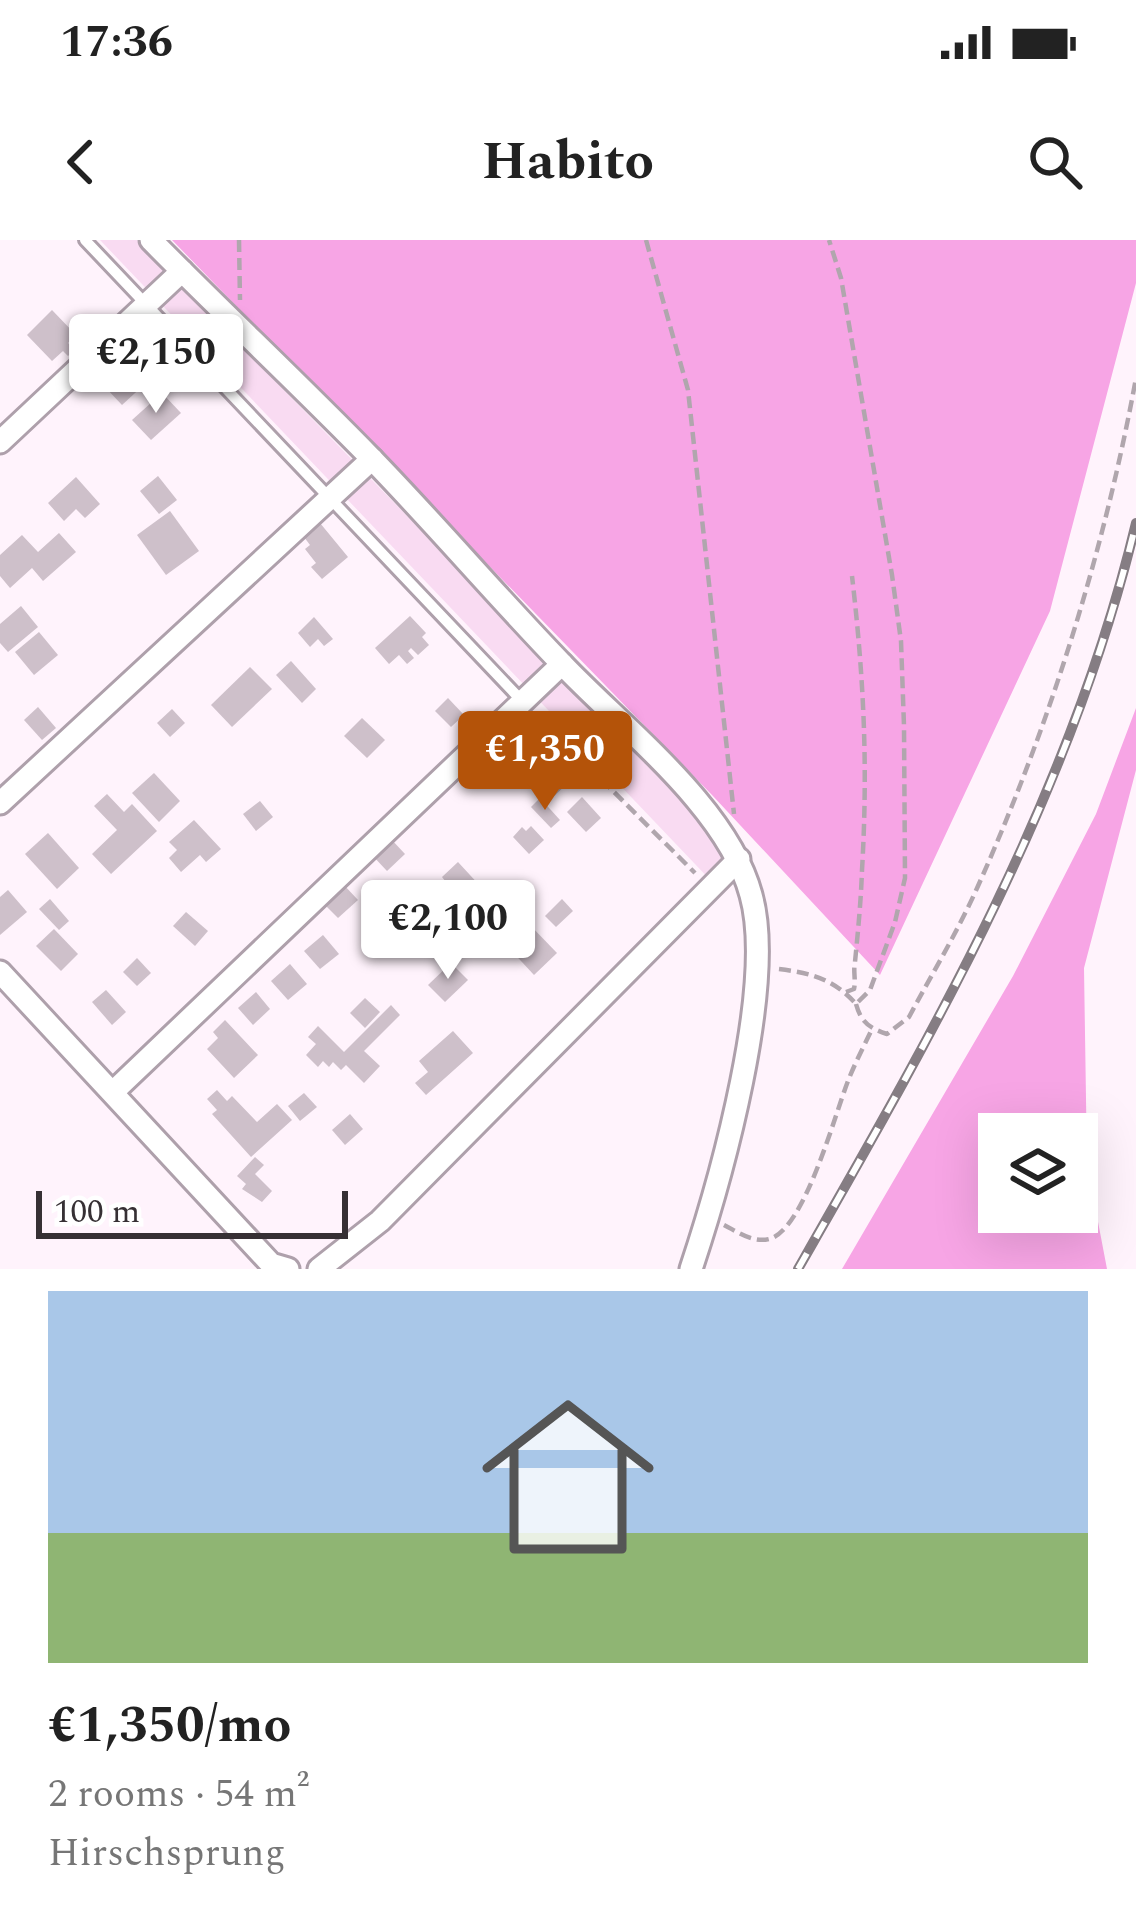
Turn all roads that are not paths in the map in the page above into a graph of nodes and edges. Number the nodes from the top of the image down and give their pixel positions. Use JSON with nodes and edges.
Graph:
{"nodes":[{"id":1,"x":85,"y":240,"type":"edge"},
{"id":2,"x":152,"y":240,"type":"edge"},
{"id":3,"x":182,"y":271,"type":"junction"},
{"id":4,"x":147,"y":304,"type":"junction"},
{"id":5,"x":0,"y":442,"type":"edge"},
{"id":6,"x":372,"y":459,"type":"junction"},
{"id":7,"x":329,"y":498,"type":"junction"},
{"id":8,"x":562,"y":664,"type":"junction"},
{"id":9,"x":523,"y":701,"type":"junction"},
{"id":10,"x":0,"y":803,"type":"edge"},
{"id":11,"x":739,"y":860,"type":"junction"},
{"id":12,"x":0,"y":972,"type":"edge"},
{"id":13,"x":113,"y":1092,"type":"junction"},
{"id":14,"x":322,"y":1268,"type":"edge"},
{"id":15,"x":288,"y":1269,"type":"edge"},
{"id":16,"x":692,"y":1269,"type":"edge"}],
"edges":[{"from":1,"to":4,"type":"lane"},
{"from":2,"to":3,"type":"street"},
{"from":3,"to":4,"type":"street"},
{"from":3,"to":6,"type":"street"},
{"from":4,"to":5,"type":"street"},
{"from":4,"to":7,"type":"lane"},
{"from":6,"to":7,"type":"street"},
{"from":6,"to":8,"type":"street"},
{"from":7,"to":9,"type":"lane"},
{"from":7,"to":10,"type":"street"},
{"from":8,"to":9,"type":"street"},
{"from":8,"to":11,"type":"street"},
{"from":9,"to":13,"type":"street"},
{"from":11,"to":14,"type":"street"},
{"from":11,"to":16,"type":"street"},
{"from":12,"to":13,"type":"street"},
{"from":13,"to":15,"type":"street"}]}
